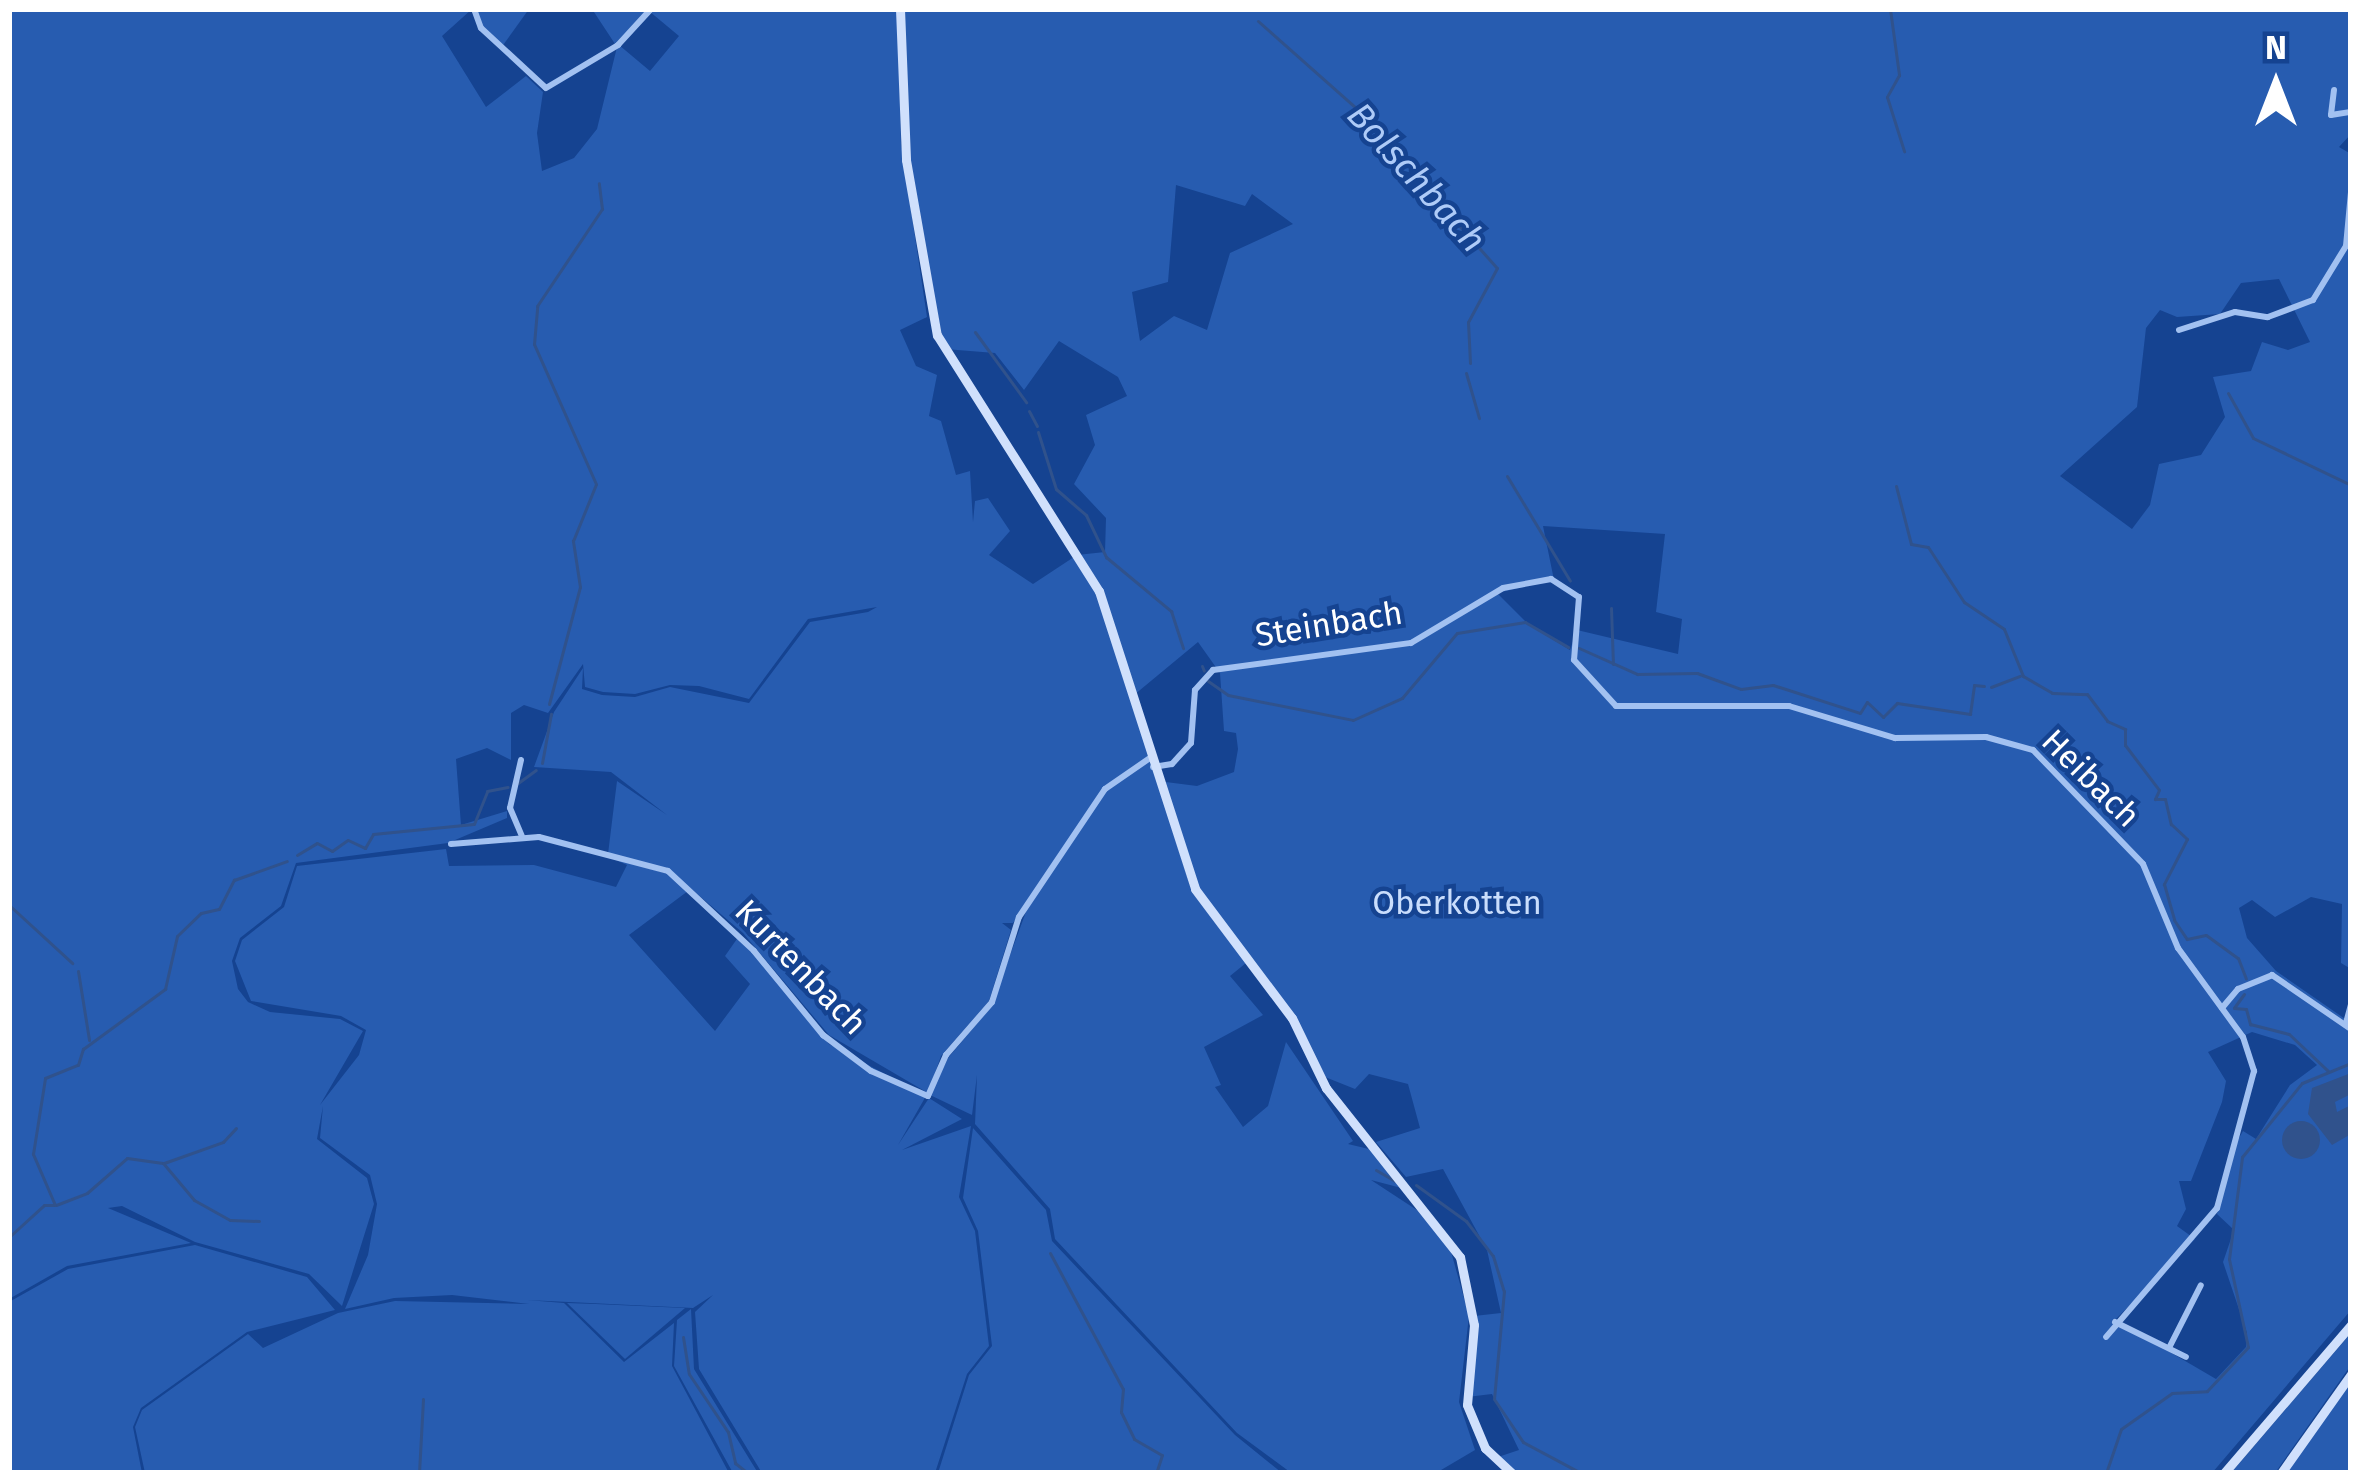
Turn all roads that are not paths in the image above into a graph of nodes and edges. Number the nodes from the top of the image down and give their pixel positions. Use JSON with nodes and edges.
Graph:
{"nodes":[{"id":1,"x":475,"y":9,"type":"edge"},
{"id":2,"x":650,"y":9,"type":"edge"},
{"id":3,"x":900,"y":9,"type":"edge"},
{"id":4,"x":2334,"y":90,"type":"dead end"},
{"id":5,"x":2351,"y":112,"type":"edge"},
{"id":6,"x":2351,"y":192,"type":"edge"},
{"id":7,"x":2179,"y":330,"type":"dead end"},
{"id":8,"x":1572,"y":651,"type":"joint"},
{"id":9,"x":521,"y":760,"type":"dead end"},
{"id":10,"x":1152,"y":762,"type":"junction"},
{"id":11,"x":522,"y":836,"type":"junction"},
{"id":12,"x":451,"y":844,"type":"dead end"},
{"id":13,"x":2351,"y":1004,"type":"edge"},
{"id":14,"x":2222,"y":1008,"type":"junction"},
{"id":15,"x":2349,"y":1026,"type":"edge"},
{"id":16,"x":2201,"y":1285,"type":"dead end"},
{"id":17,"x":2114,"y":1322,"type":"junction"},
{"id":18,"x":2351,"y":1325,"type":"edge"},
{"id":19,"x":2106,"y":1337,"type":"dead end"},
{"id":20,"x":2170,"y":1346,"type":"junction"},
{"id":21,"x":2186,"y":1357,"type":"dead end"},
{"id":22,"x":2351,"y":1374,"type":"edge"},
{"id":23,"x":1513,"y":1473,"type":"edge"},
{"id":24,"x":2224,"y":1473,"type":"edge"},
{"id":25,"x":2281,"y":1473,"type":"edge"}],
"edges":[{"from":1,"to":2,"type":"street"},
{"from":3,"to":10,"type":"street"},
{"from":4,"to":5,"type":"street"},
{"from":6,"to":7,"type":"street"},
{"from":8,"to":10,"type":"street","name":"Steinbach"},
{"from":8,"to":14,"type":"street","name":"Heibach"},
{"from":9,"to":11,"type":"street"},
{"from":10,"to":11,"type":"street","name":"Kurtenbach"},
{"from":10,"to":23,"type":"street"},
{"from":11,"to":12,"type":"street","name":"Kurtenbach"},
{"from":13,"to":15,"type":"street"},
{"from":14,"to":15,"type":"street"},
{"from":14,"to":17,"type":"street"},
{"from":16,"to":20,"type":"street"},
{"from":17,"to":19,"type":"street"},
{"from":17,"to":20,"type":"street"},
{"from":18,"to":24,"type":"street"},
{"from":20,"to":21,"type":"street"},
{"from":22,"to":25,"type":"street"}]}
